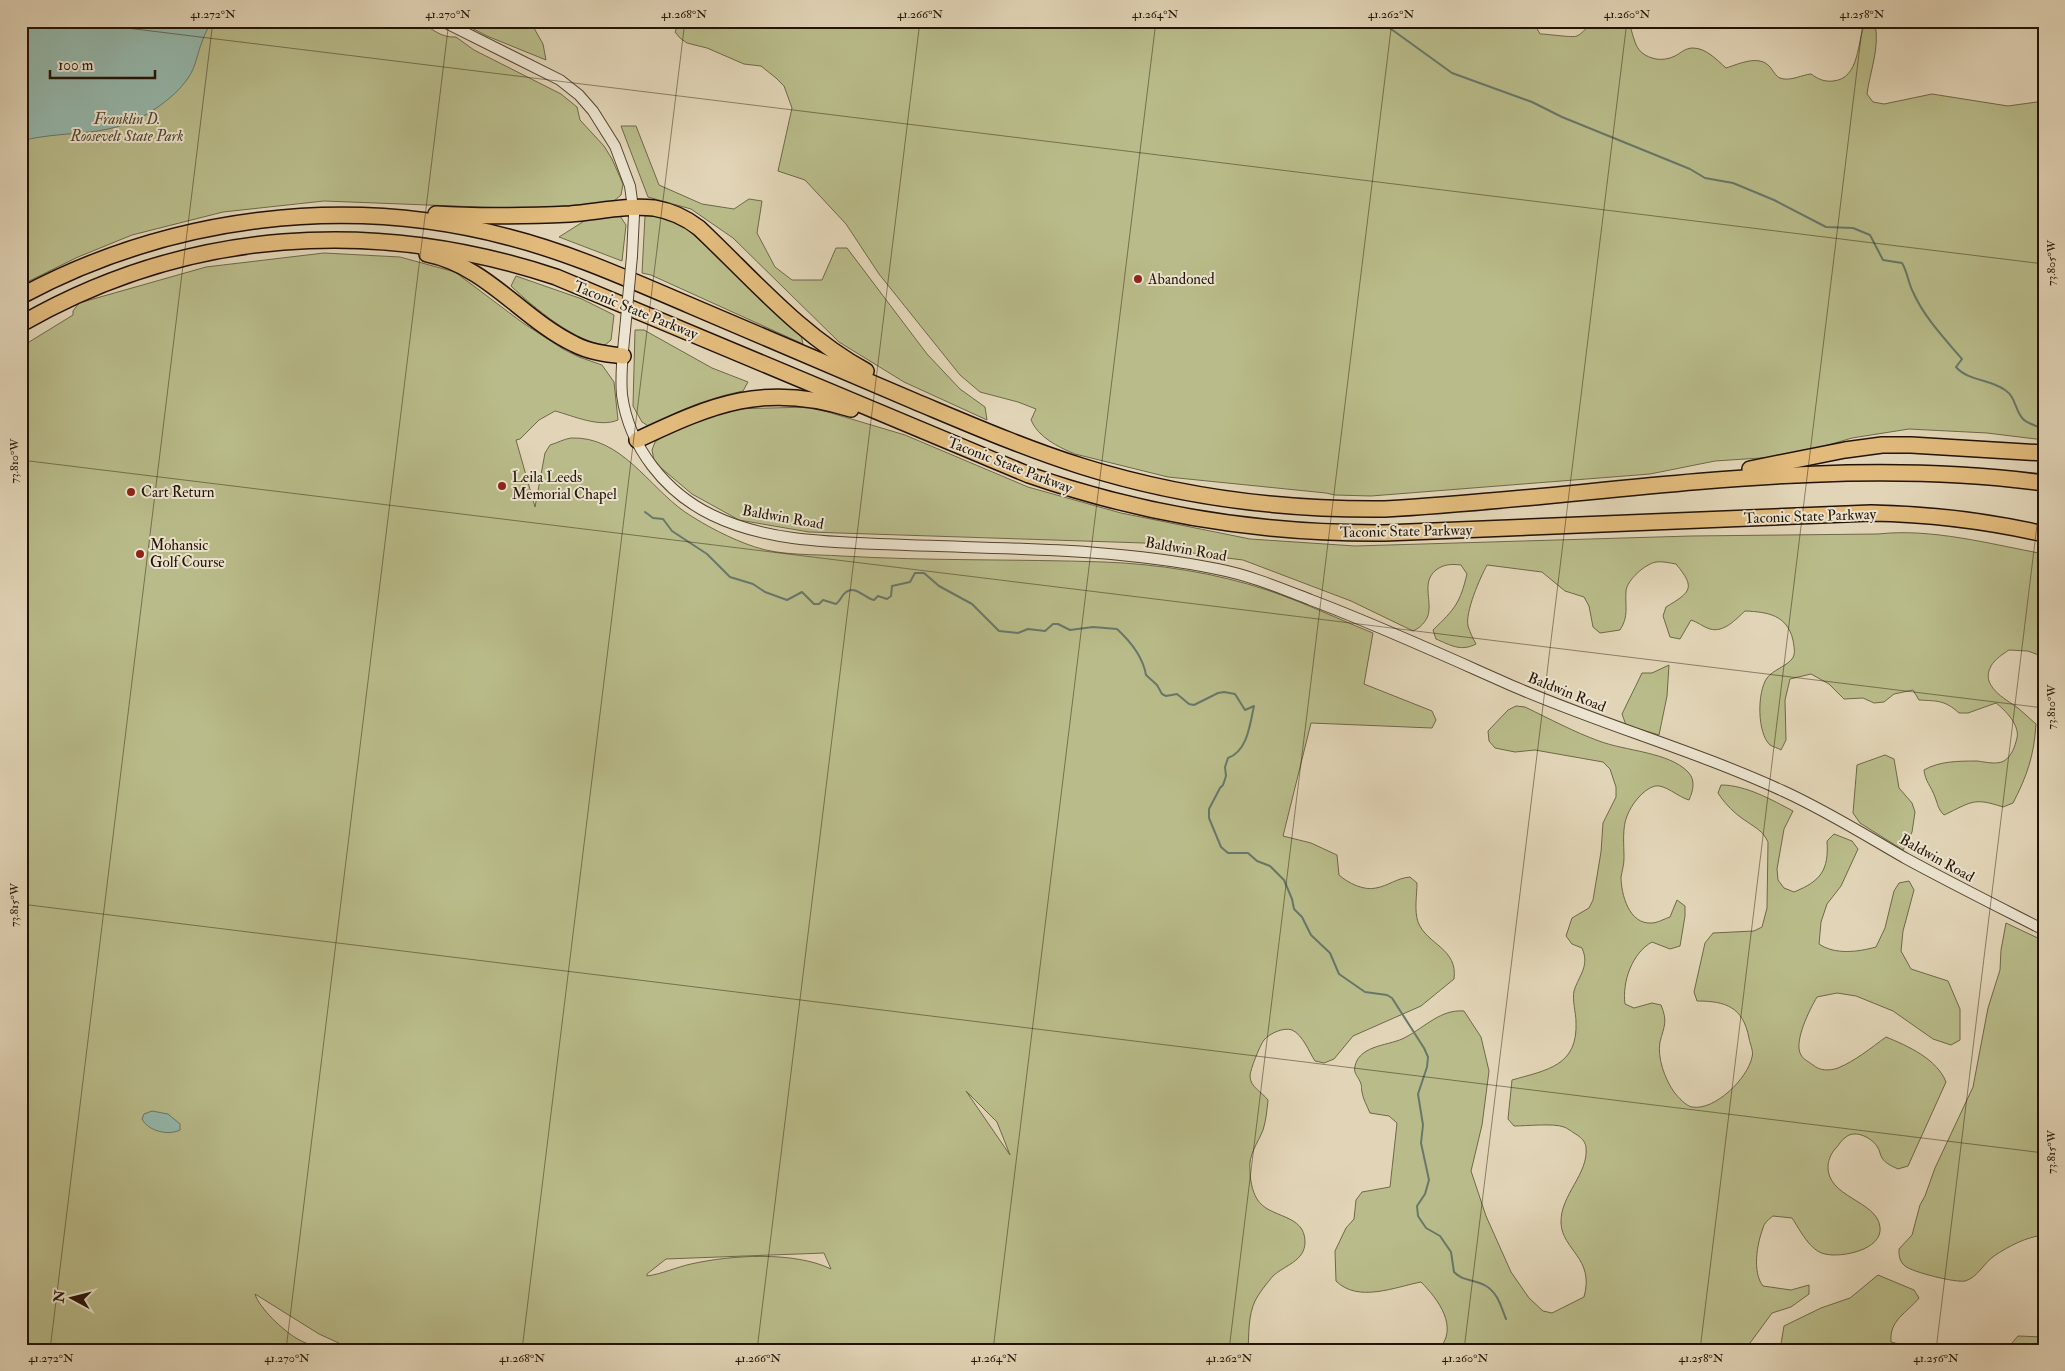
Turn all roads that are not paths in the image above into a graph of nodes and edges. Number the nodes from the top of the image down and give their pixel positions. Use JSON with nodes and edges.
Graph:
{"nodes":[{"id":1,"x":442,"y":21,"type":"edge"},
{"id":2,"x":634,"y":207,"type":"junction"},
{"id":3,"x":304,"y":216,"type":"junction"},
{"id":4,"x":355,"y":240,"type":"junction"},
{"id":5,"x":21,"y":296,"type":"edge"},
{"id":6,"x":21,"y":324,"type":"edge"},
{"id":7,"x":622,"y":356,"type":"junction"},
{"id":8,"x":939,"y":412,"type":"junction"},
{"id":9,"x":934,"y":436,"type":"junction"},
{"id":10,"x":637,"y":440,"type":"junction"},
{"id":11,"x":2044,"y":453,"type":"edge"},
{"id":12,"x":2044,"y":483,"type":"edge"},
{"id":13,"x":1641,"y":488,"type":"junction"},
{"id":14,"x":2044,"y":534,"type":"edge"},
{"id":15,"x":2044,"y":930,"type":"edge"}],
"edges":[{"from":1,"to":2,"type":"street","name":"Baldwin Road"},
{"from":2,"to":3,"type":"highway"},
{"from":2,"to":7,"type":"street","name":"Baldwin Road","bridge":true},
{"from":2,"to":8,"type":"highway"},
{"from":3,"to":5,"type":"highway","name":"Taconic State Parkway"},
{"from":3,"to":8,"type":"highway","name":"Taconic State Parkway"},
{"from":4,"to":6,"type":"highway","name":"Taconic State Parkway"},
{"from":4,"to":7,"type":"highway"},
{"from":4,"to":9,"type":"highway","name":"Taconic State Parkway"},
{"from":7,"to":10,"type":"street","name":"Baldwin Road"},
{"from":8,"to":13,"type":"highway","name":"Taconic State Parkway"},
{"from":9,"to":10,"type":"highway"},
{"from":9,"to":14,"type":"highway","name":"Taconic State Parkway"},
{"from":10,"to":15,"type":"street","name":"Baldwin Road"},
{"from":11,"to":13,"type":"highway"},
{"from":12,"to":13,"type":"highway","name":"Taconic State Parkway"}]}
